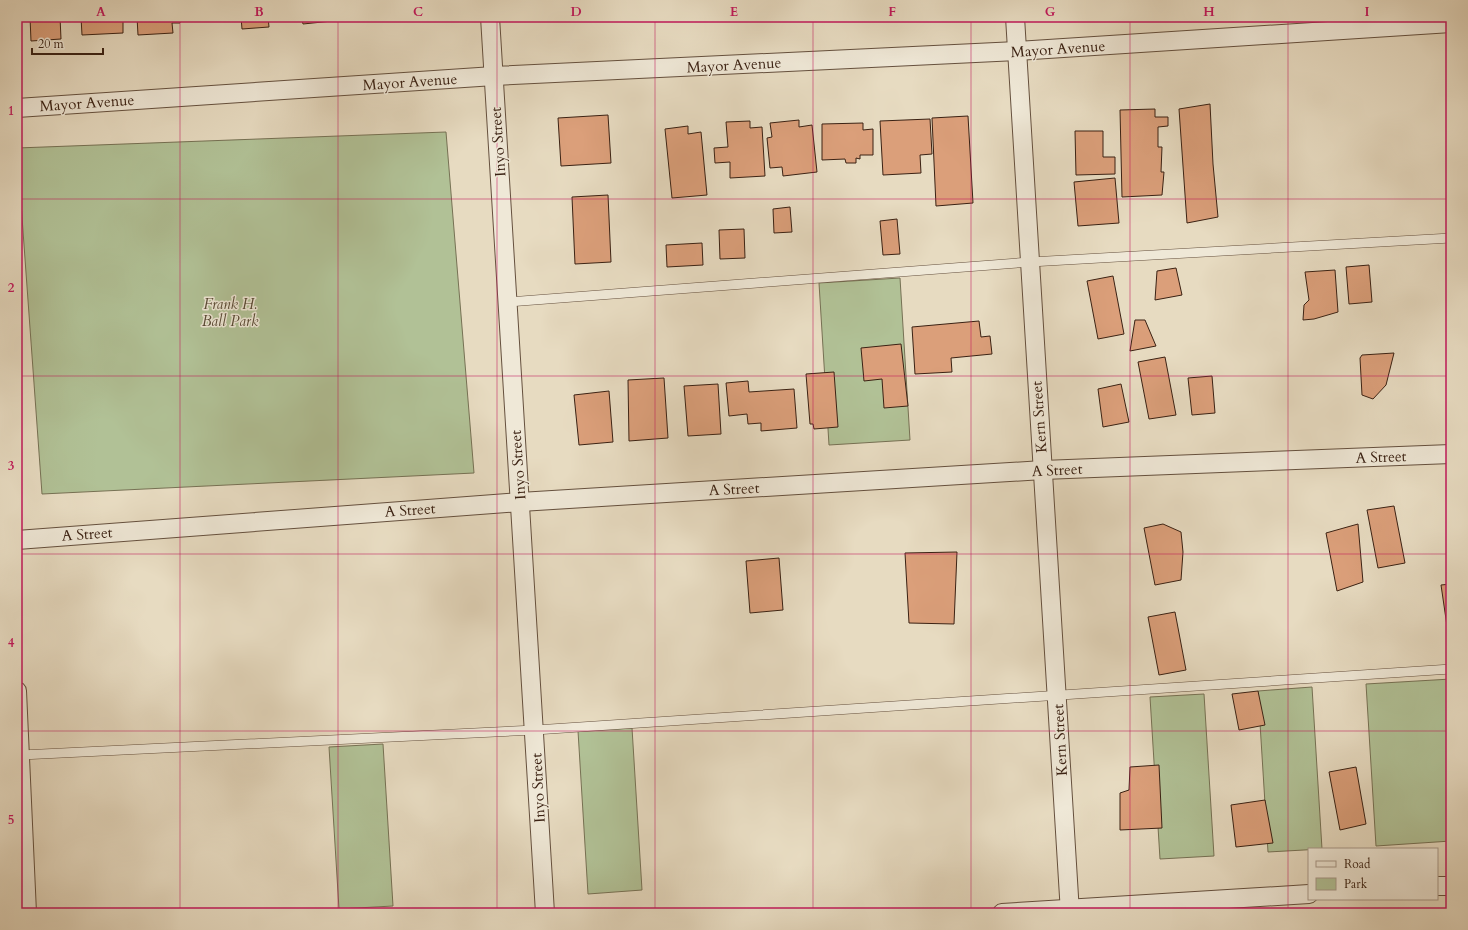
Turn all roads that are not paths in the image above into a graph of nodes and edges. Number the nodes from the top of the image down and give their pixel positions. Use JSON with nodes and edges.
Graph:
{"nodes":[{"id":1,"x":490,"y":17,"type":"edge"},
{"id":2,"x":1015,"y":17,"type":"edge"},
{"id":3,"x":1451,"y":23,"type":"edge"},
{"id":4,"x":1017,"y":51,"type":"junction"},
{"id":5,"x":494,"y":76,"type":"junction"},
{"id":6,"x":17,"y":108,"type":"edge"},
{"id":7,"x":1451,"y":238,"type":"edge"},
{"id":8,"x":1030,"y":262,"type":"junction"},
{"id":9,"x":508,"y":302,"type":"junction"},
{"id":10,"x":1451,"y":454,"type":"edge"},
{"id":11,"x":1043,"y":470,"type":"junction"},
{"id":12,"x":520,"y":502,"type":"junction"},
{"id":13,"x":17,"y":540,"type":"edge"},
{"id":14,"x":1451,"y":669,"type":"edge"},
{"id":15,"x":17,"y":691,"type":"edge"},
{"id":16,"x":1057,"y":696,"type":"junction"},
{"id":17,"x":534,"y":730,"type":"junction"},
{"id":18,"x":21,"y":755,"type":"junction"},
{"id":19,"x":21,"y":878,"type":"edge"},
{"id":20,"x":1438,"y":886,"type":"edge"},
{"id":21,"x":1451,"y":886,"type":"edge"},
{"id":22,"x":1308,"y":894,"type":"edge"},
{"id":23,"x":1070,"y":911,"type":"edge"},
{"id":24,"x":27,"y":913,"type":"edge"},
{"id":25,"x":546,"y":913,"type":"edge"},
{"id":26,"x":1002,"y":913,"type":"edge"}],
"edges":[{"from":1,"to":5,"type":"street","name":"Inyo Street"},
{"from":2,"to":4,"type":"street","name":"Kern Street"},
{"from":3,"to":4,"type":"street","name":"Mayor Avenue"},
{"from":4,"to":5,"type":"street","name":"Mayor Avenue"},
{"from":4,"to":8,"type":"street","name":"Kern Street"},
{"from":5,"to":6,"type":"street","name":"Mayor Avenue"},
{"from":5,"to":9,"type":"street","name":"Inyo Street"},
{"from":7,"to":8,"type":"lane"},
{"from":8,"to":9,"type":"lane"},
{"from":8,"to":11,"type":"street","name":"Kern Street"},
{"from":9,"to":12,"type":"street","name":"Inyo Street"},
{"from":10,"to":11,"type":"street","name":"A Street"},
{"from":11,"to":12,"type":"street","name":"A Street"},
{"from":11,"to":16,"type":"street","name":"Kern Street"},
{"from":12,"to":13,"type":"street","name":"A Street"},
{"from":12,"to":17,"type":"street","name":"Inyo Street"},
{"from":14,"to":16,"type":"lane"},
{"from":15,"to":18,"type":"street"},
{"from":16,"to":17,"type":"lane"},
{"from":16,"to":23,"type":"street","name":"Kern Street"},
{"from":17,"to":18,"type":"lane"},
{"from":17,"to":25,"type":"street","name":"Inyo Street"},
{"from":18,"to":19,"type":"street"},
{"from":19,"to":24,"type":"street"},
{"from":20,"to":21,"type":"street"},
{"from":22,"to":23,"type":"street"},
{"from":23,"to":26,"type":"street"}]}
